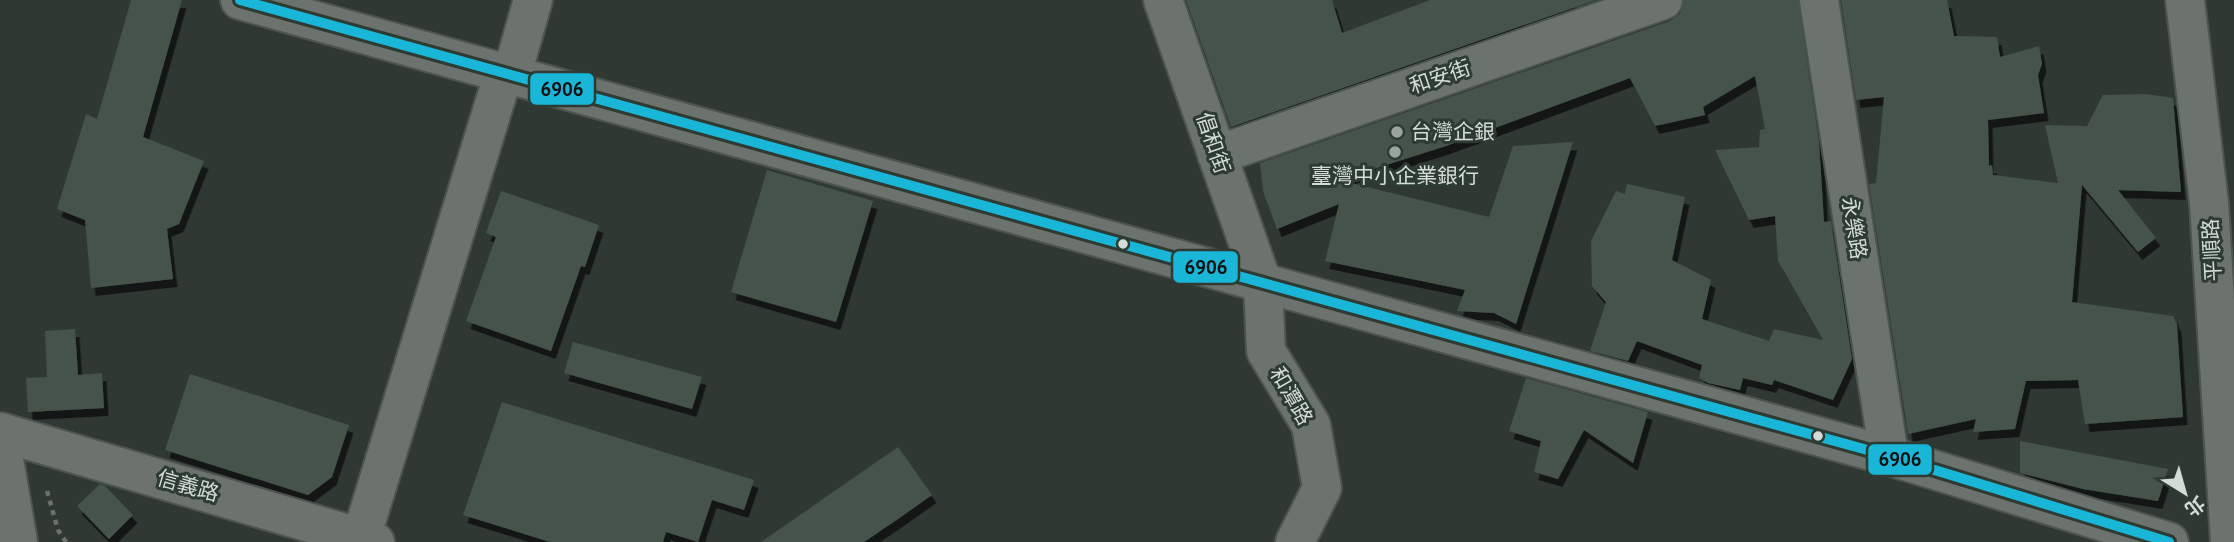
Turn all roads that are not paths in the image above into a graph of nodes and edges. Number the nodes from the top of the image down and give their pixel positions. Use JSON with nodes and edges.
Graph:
{"nodes":[{"id":1,"x":240,"y":0,"type":"edge"},
{"id":2,"x":533,"y":0,"type":"edge"},
{"id":3,"x":1163,"y":0,"type":"edge"},
{"id":4,"x":1663,"y":0,"type":"edge"},
{"id":5,"x":1819,"y":0,"type":"edge"},
{"id":6,"x":2185,"y":0,"type":"edge"},
{"id":7,"x":508,"y":73,"type":"junction"},
{"id":8,"x":1217,"y":155,"type":"junction"},
{"id":9,"x":2222,"y":204,"type":"edge"},
{"id":10,"x":1263,"y":285,"type":"junction"},
{"id":11,"x":0,"y":434,"type":"edge"},
{"id":12,"x":1888,"y":456,"type":"junction"},
{"id":13,"x":368,"y":540,"type":"edge"},
{"id":14,"x":18,"y":542,"type":"edge"},
{"id":15,"x":1295,"y":542,"type":"edge"},
{"id":16,"x":2169,"y":542,"type":"edge"},
{"id":17,"x":2230,"y":542,"type":"edge"}],
"edges":[{"from":1,"to":7,"type":"street"},
{"from":2,"to":7,"type":"street"},
{"from":3,"to":8,"type":"street","name":"倡和街"},
{"from":4,"to":8,"type":"street","name":"和安街"},
{"from":5,"to":12,"type":"street","name":"永樂路"},
{"from":6,"to":9,"type":"street","name":"平順路"},
{"from":7,"to":10,"type":"street"},
{"from":7,"to":13,"type":"street"},
{"from":8,"to":10,"type":"street","name":"倡和街"},
{"from":9,"to":17,"type":"street","name":"平順路"},
{"from":10,"to":12,"type":"street"},
{"from":10,"to":15,"type":"street","name":"和潭路"},
{"from":11,"to":13,"type":"street","name":"信義路"},
{"from":11,"to":14,"type":"street"},
{"from":12,"to":16,"type":"street"}]}
